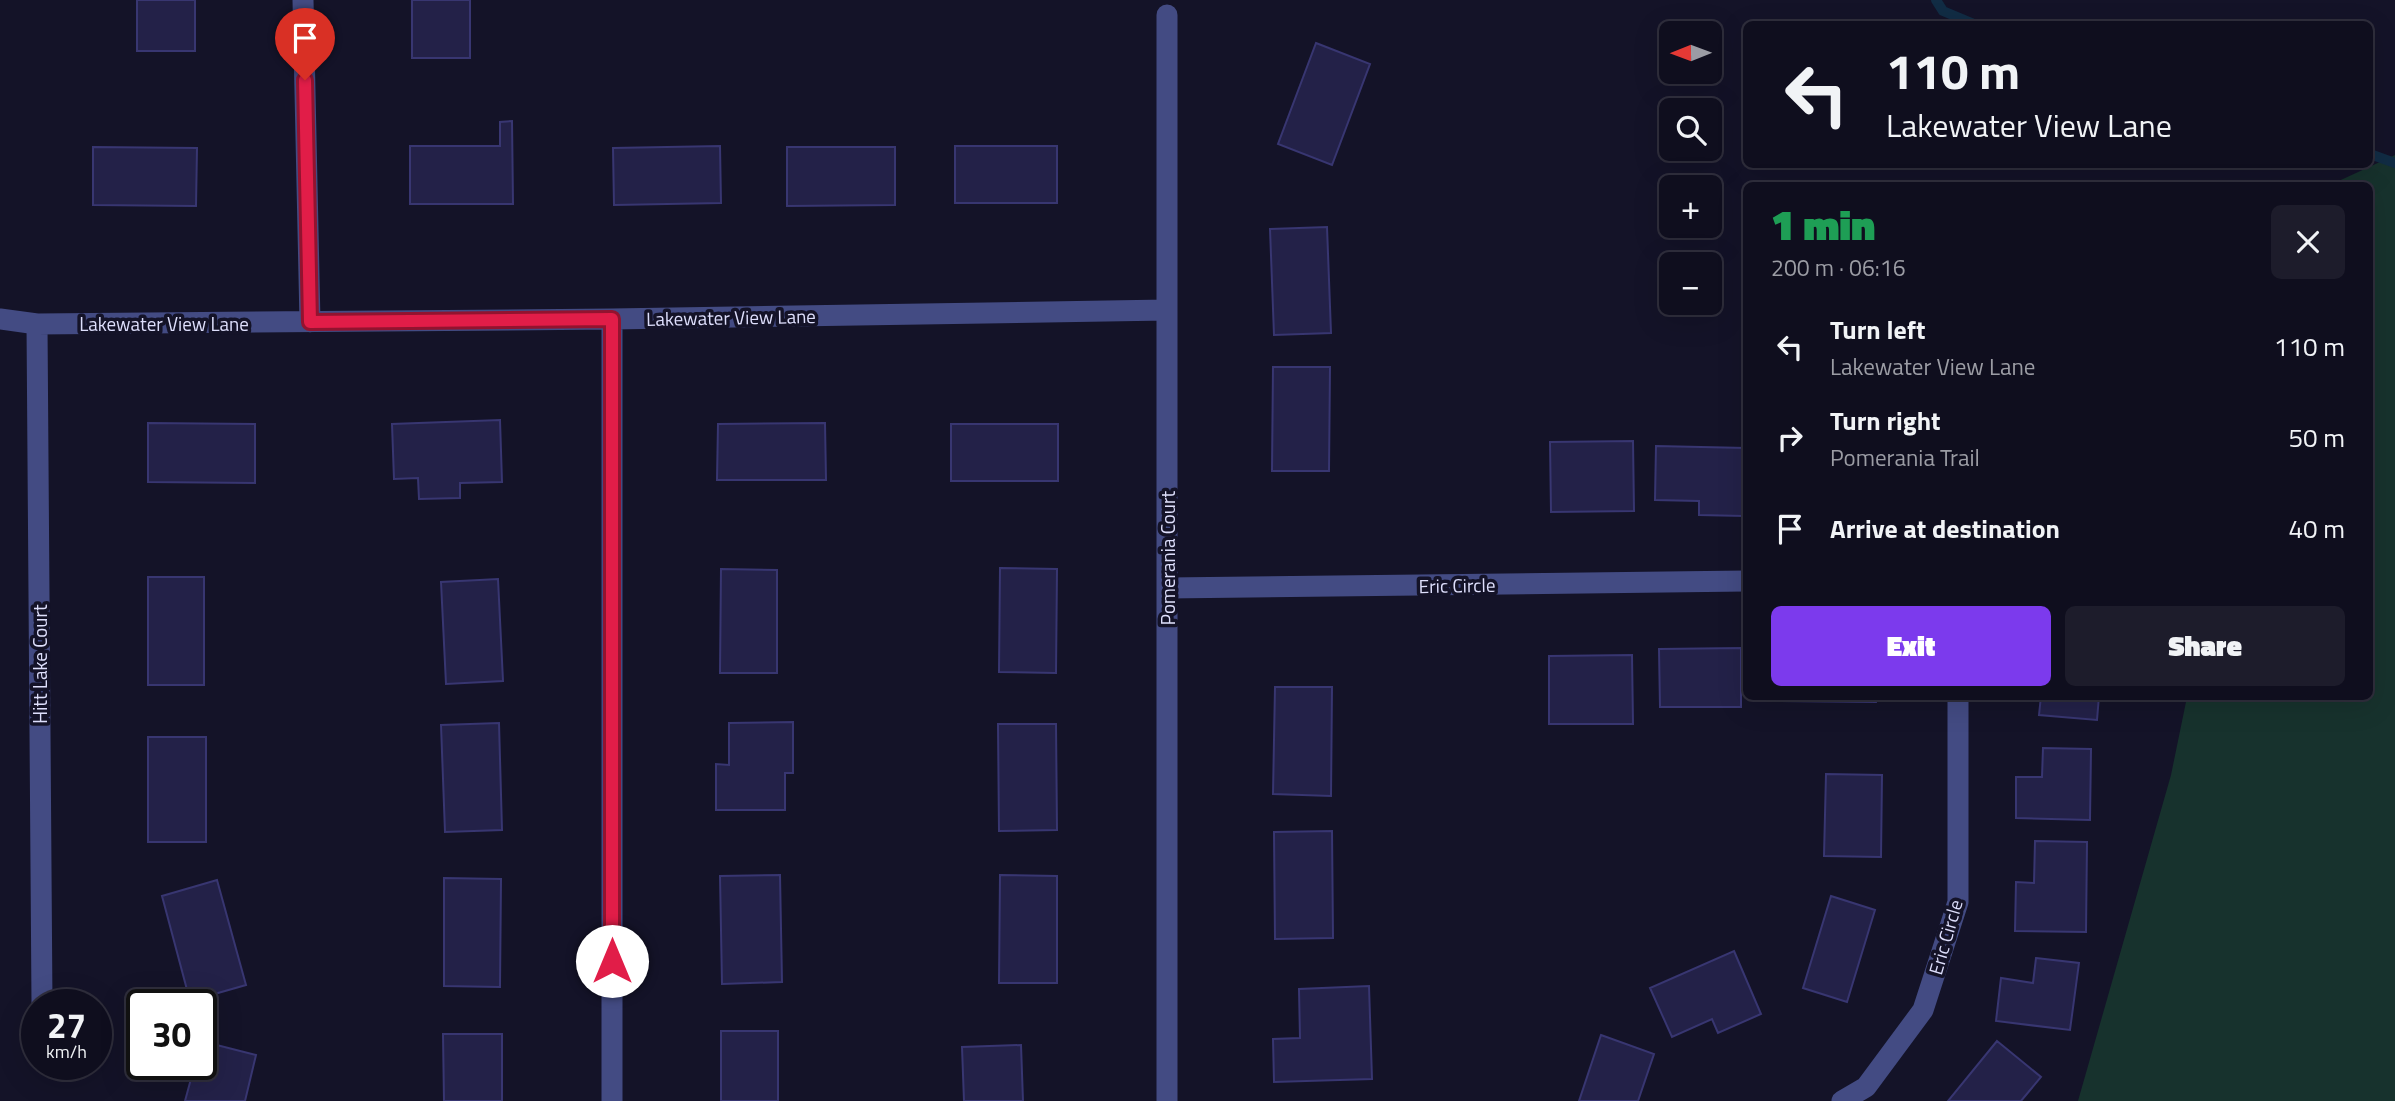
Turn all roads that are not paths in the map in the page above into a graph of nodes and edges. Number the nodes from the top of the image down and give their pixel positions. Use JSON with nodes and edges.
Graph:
{"nodes":[{"id":1,"x":303,"y":0,"type":"edge"},
{"id":2,"x":1167,"y":15,"type":"dead end"},
{"id":3,"x":1167,"y":310,"type":"junction"},
{"id":4,"x":0,"y":319,"type":"edge"},
{"id":5,"x":612,"y":319,"type":"junction"},
{"id":6,"x":310,"y":322,"type":"junction"},
{"id":7,"x":37,"y":324,"type":"junction"},
{"id":8,"x":1743,"y":581,"type":"edge"},
{"id":9,"x":1167,"y":588,"type":"junction"},
{"id":10,"x":1958,"y":700,"type":"edge"},
{"id":11,"x":42,"y":989,"type":"edge"},
{"id":12,"x":612,"y":1101,"type":"edge"},
{"id":13,"x":1167,"y":1101,"type":"edge"},
{"id":14,"x":1842,"y":1101,"type":"edge"}],
"edges":[{"from":1,"to":6,"type":"street"},
{"from":2,"to":3,"type":"street","name":"Pomerania Court"},
{"from":3,"to":5,"type":"street","name":"Lakewater View Lane"},
{"from":3,"to":9,"type":"street","name":"Pomerania Court"},
{"from":4,"to":7,"type":"street","name":"Lakewater View Lane"},
{"from":5,"to":6,"type":"street","name":"Lakewater View Lane"},
{"from":5,"to":12,"type":"street"},
{"from":6,"to":7,"type":"street","name":"Lakewater View Lane"},
{"from":7,"to":11,"type":"street","name":"Hitt Lake Court"},
{"from":8,"to":9,"type":"street","name":"Eric Circle"},
{"from":9,"to":13,"type":"street","name":"Pomerania Court"},
{"from":10,"to":14,"type":"street","name":"Eric Circle"}]}
